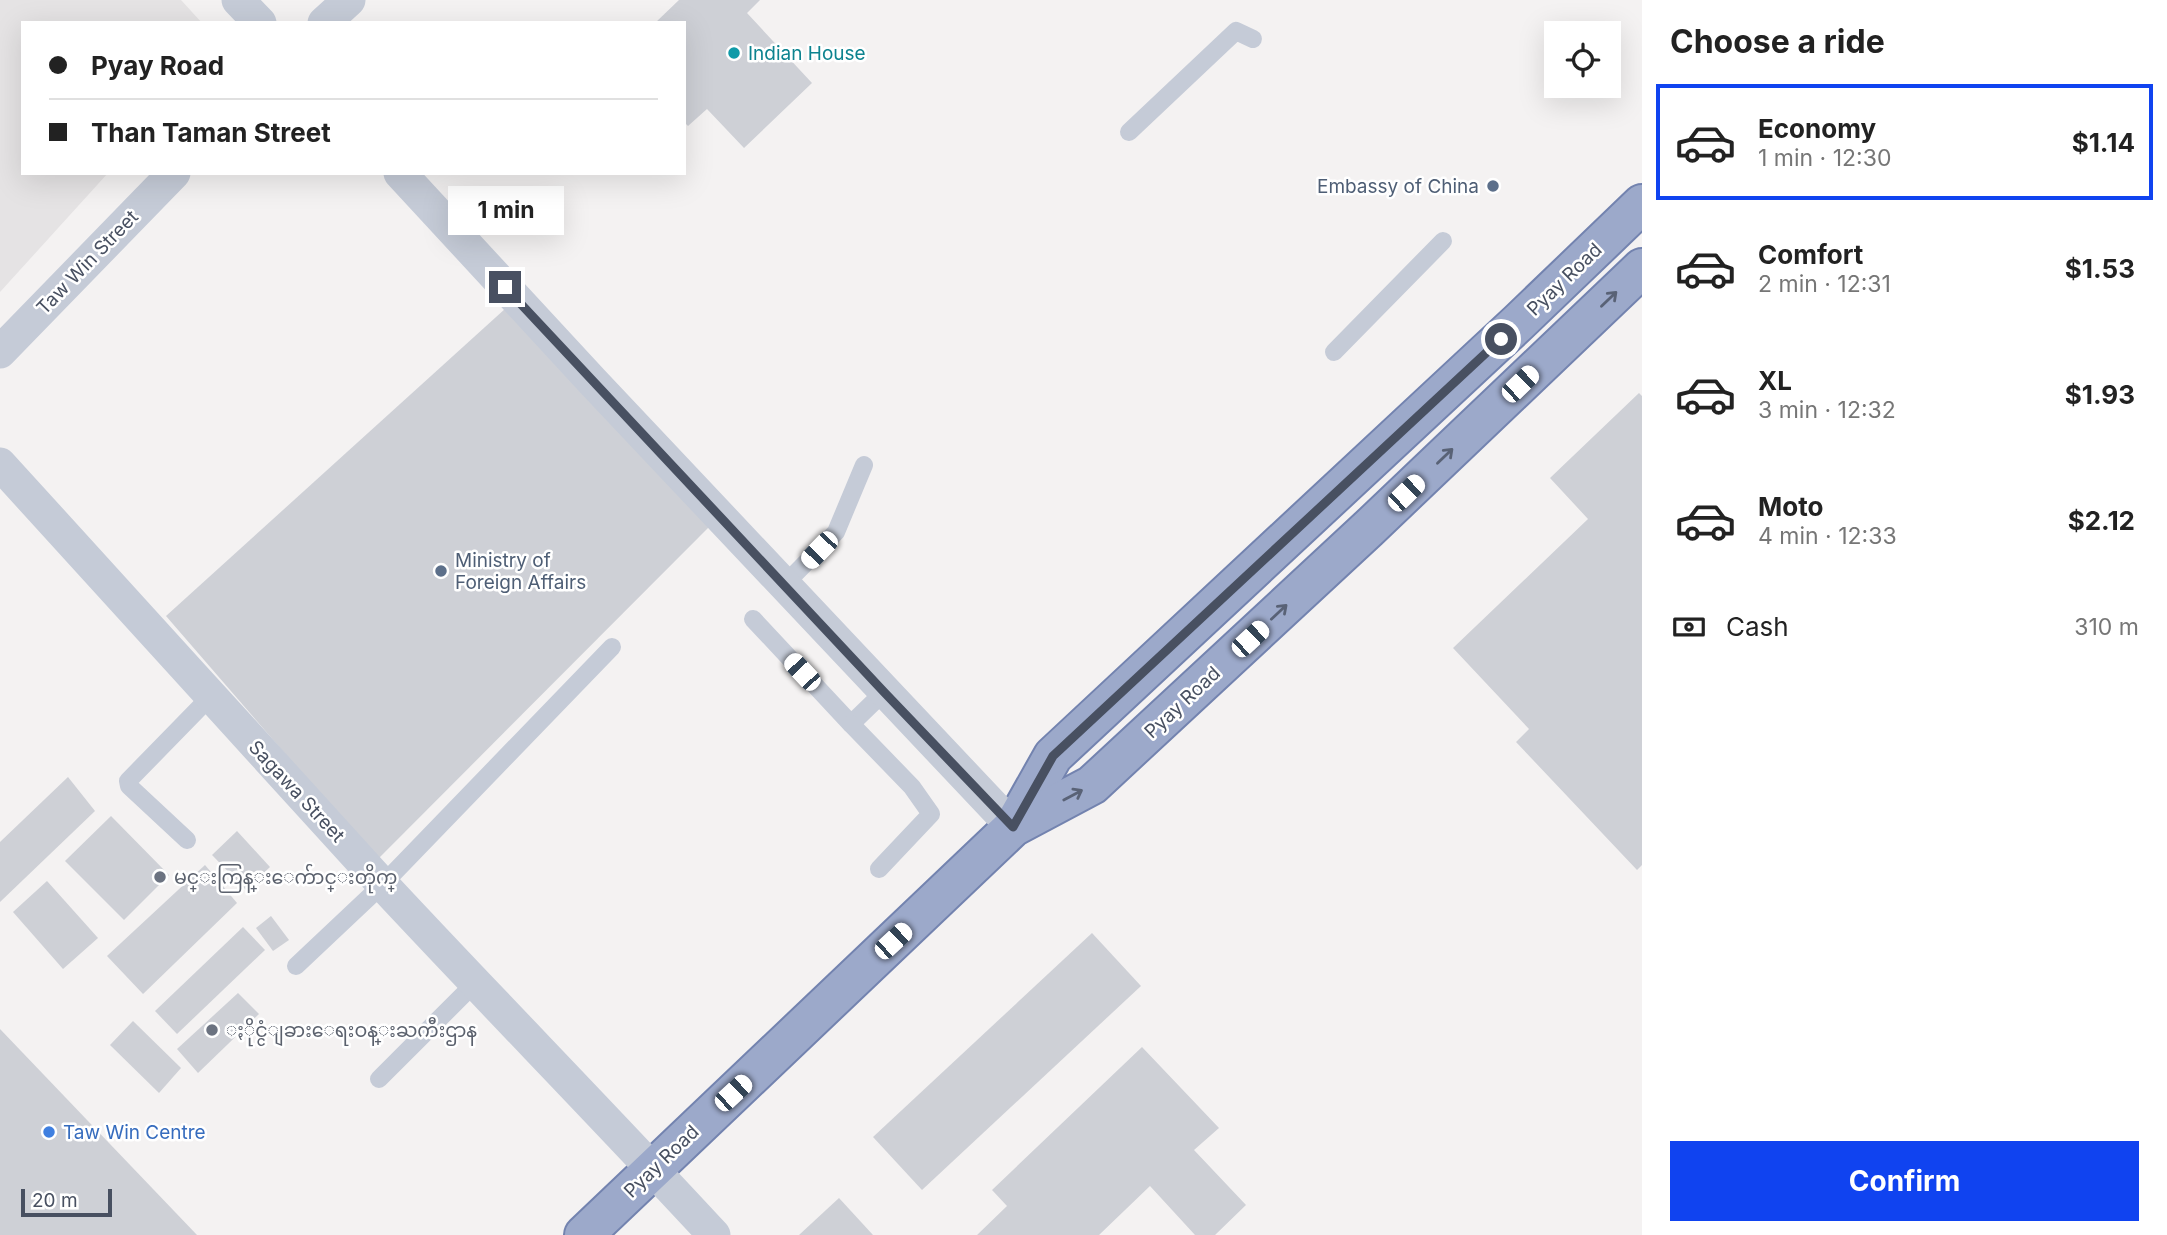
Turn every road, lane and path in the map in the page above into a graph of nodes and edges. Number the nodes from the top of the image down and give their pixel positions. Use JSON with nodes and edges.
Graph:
{"nodes":[{"id":1,"x":238,"y":0,"type":"edge"},
{"id":2,"x":349,"y":0,"type":"edge"},
{"id":3,"x":258,"y":21,"type":"edge"},
{"id":4,"x":326,"y":21,"type":"edge"},
{"id":5,"x":1253,"y":39,"type":"dead end"},
{"id":6,"x":1129,"y":132,"type":"dead end"},
{"id":7,"x":172,"y":175,"type":"edge"},
{"id":8,"x":402,"y":175,"type":"edge"},
{"id":9,"x":1642,"y":204,"type":"edge"},
{"id":10,"x":1443,"y":241,"type":"dead end"},
{"id":11,"x":1642,"y":268,"type":"edge"},
{"id":12,"x":0,"y":352,"type":"edge"},
{"id":13,"x":1334,"y":352,"type":"dead end"},
{"id":14,"x":0,"y":464,"type":"edge"},
{"id":15,"x":864,"y":465,"type":"dead end"},
{"id":16,"x":784,"y":585,"type":"junction"},
{"id":17,"x":753,"y":619,"type":"dead end"},
{"id":18,"x":612,"y":647,"type":"dead end"},
{"id":19,"x":884,"y":692,"type":"junction"},
{"id":20,"x":209,"y":697,"type":"junction"},
{"id":21,"x":851,"y":724,"type":"junction"},
{"id":22,"x":1013,"y":827,"type":"junction"},
{"id":23,"x":187,"y":840,"type":"dead end"},
{"id":24,"x":879,"y":869,"type":"dead end"},
{"id":25,"x":383,"y":884,"type":"junction"},
{"id":26,"x":296,"y":966,"type":"dead end"},
{"id":27,"x":475,"y":983,"type":"junction"},
{"id":28,"x":379,"y":1079,"type":"dead end"},
{"id":29,"x":653,"y":1168,"type":"junction"},
{"id":30,"x":584,"y":1235,"type":"edge"},
{"id":31,"x":714,"y":1235,"type":"edge"}],
"edges":[{"from":1,"to":3,"type":"street"},
{"from":2,"to":4,"type":"street"},
{"from":5,"to":6,"type":"lane"},
{"from":7,"to":12,"type":"street","name":"Taw Win Street"},
{"from":8,"to":16,"type":"street"},
{"from":9,"to":22,"type":"highway","name":"Pyay Road"},
{"from":10,"to":13,"type":"lane"},
{"from":22,"to":11,"type":"highway","name":"Pyay Road","one_way":true},
{"from":14,"to":20,"type":"street","name":"Sagawa Street"},
{"from":15,"to":16,"type":"lane"},
{"from":16,"to":19,"type":"street"},
{"from":17,"to":21,"type":"lane"},
{"from":18,"to":25,"type":"lane"},
{"from":19,"to":21,"type":"lane"},
{"from":19,"to":22,"type":"street"},
{"from":20,"to":23,"type":"lane"},
{"from":20,"to":25,"type":"street","name":"Sagawa Street"},
{"from":21,"to":24,"type":"lane"},
{"from":22,"to":29,"type":"highway","name":"Pyay Road"},
{"from":25,"to":26,"type":"lane"},
{"from":25,"to":27,"type":"street","name":"Sagawa Street"},
{"from":27,"to":28,"type":"lane"},
{"from":27,"to":29,"type":"street","name":"Sagawa Street"},
{"from":29,"to":30,"type":"highway","name":"Pyay Road"},
{"from":29,"to":31,"type":"street","name":"Sagawa Street"}]}
